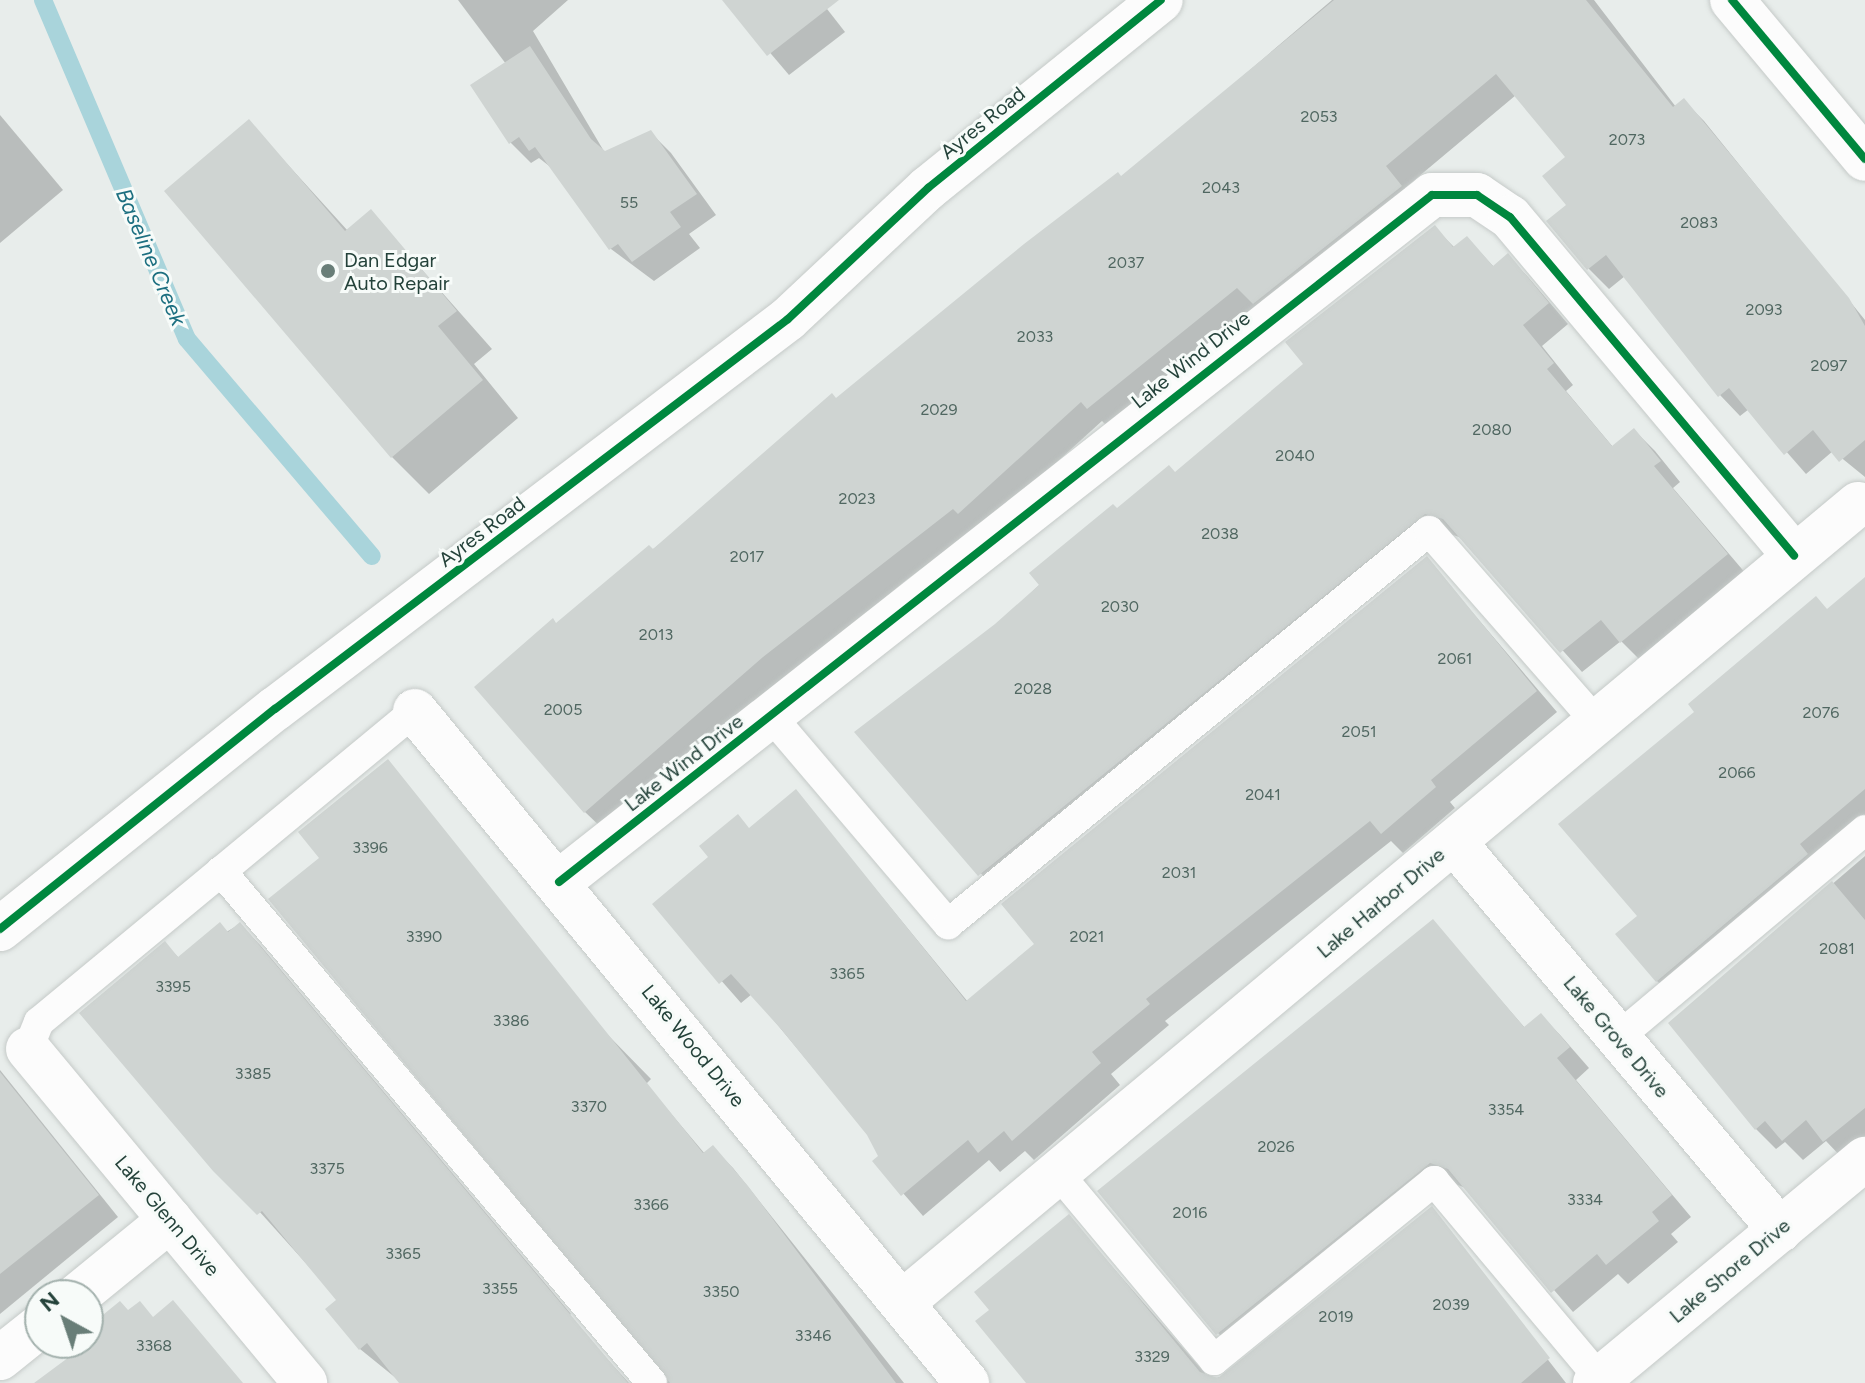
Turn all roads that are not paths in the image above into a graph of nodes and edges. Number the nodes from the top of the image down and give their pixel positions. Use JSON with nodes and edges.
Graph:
{"nodes":[{"id":1,"x":1161,"y":0,"type":"edge"},
{"id":2,"x":1732,"y":0,"type":"edge"},
{"id":3,"x":1865,"y":159,"type":"edge"},
{"id":4,"x":1858,"y":504,"type":"dead end"},
{"id":5,"x":1794,"y":556,"type":"junction"},
{"id":6,"x":415,"y":711,"type":"joint"},
{"id":7,"x":770,"y":715,"type":"junction"},
{"id":8,"x":1596,"y":722,"type":"junction"},
{"id":9,"x":1865,"y":830,"type":"edge"},
{"id":10,"x":1454,"y":842,"type":"junction"},
{"id":11,"x":221,"y":871,"type":"junction"},
{"id":12,"x":559,"y":882,"type":"junction"},
{"id":13,"x":0,"y":929,"type":"edge"},
{"id":14,"x":1616,"y":1039,"type":"junction"},
{"id":15,"x":28,"y":1049,"type":"joint"},
{"id":16,"x":1865,"y":1159,"type":"edge"},
{"id":17,"x":1057,"y":1172,"type":"junction"},
{"id":18,"x":170,"y":1220,"type":"junction"},
{"id":19,"x":1780,"y":1230,"type":"junction"},
{"id":20,"x":98,"y":1279,"type":"edge"},
{"id":21,"x":904,"y":1301,"type":"junction"},
{"id":22,"x":24,"y":1339,"type":"edge"},
{"id":23,"x":0,"y":1358,"type":"edge"},
{"id":24,"x":1597,"y":1381,"type":"edge"},
{"id":25,"x":305,"y":1383,"type":"edge"},
{"id":26,"x":652,"y":1383,"type":"edge"},
{"id":27,"x":967,"y":1383,"type":"edge"}],
"edges":[{"from":1,"to":13,"type":"street","name":"Ayres Road"},
{"from":2,"to":3,"type":"street"},
{"from":4,"to":5,"type":"street","name":"Lake Harbor Drive"},
{"from":5,"to":7,"type":"street","name":"Lake Wind Drive"},
{"from":5,"to":8,"type":"street","name":"Lake Harbor Drive"},
{"from":6,"to":11,"type":"lane"},
{"from":6,"to":12,"type":"street","name":"Lake Wood Drive"},
{"from":7,"to":8,"type":"lane"},
{"from":7,"to":12,"type":"street","name":"Lake Wind Drive"},
{"from":8,"to":10,"type":"street","name":"Lake Harbor Drive"},
{"from":9,"to":14,"type":"lane"},
{"from":10,"to":14,"type":"street","name":"Lake Grove Drive"},
{"from":10,"to":17,"type":"street","name":"Lake Harbor Drive"},
{"from":11,"to":15,"type":"lane"},
{"from":11,"to":26,"type":"lane"},
{"from":12,"to":21,"type":"street","name":"Lake Wood Drive"},
{"from":14,"to":19,"type":"street","name":"Lake Grove Drive"},
{"from":15,"to":18,"type":"street","name":"Lake Glenn Drive"},
{"from":16,"to":19,"type":"street","name":"Lake Shore Drive"},
{"from":17,"to":21,"type":"street","name":"Lake Harbor Drive"},
{"from":17,"to":24,"type":"lane"},
{"from":18,"to":20,"type":"street"},
{"from":18,"to":25,"type":"street","name":"Lake Glenn Drive"},
{"from":19,"to":24,"type":"street","name":"Lake Shore Drive"},
{"from":21,"to":27,"type":"street","name":"Lake Wood Drive"},
{"from":22,"to":23,"type":"street"}]}
